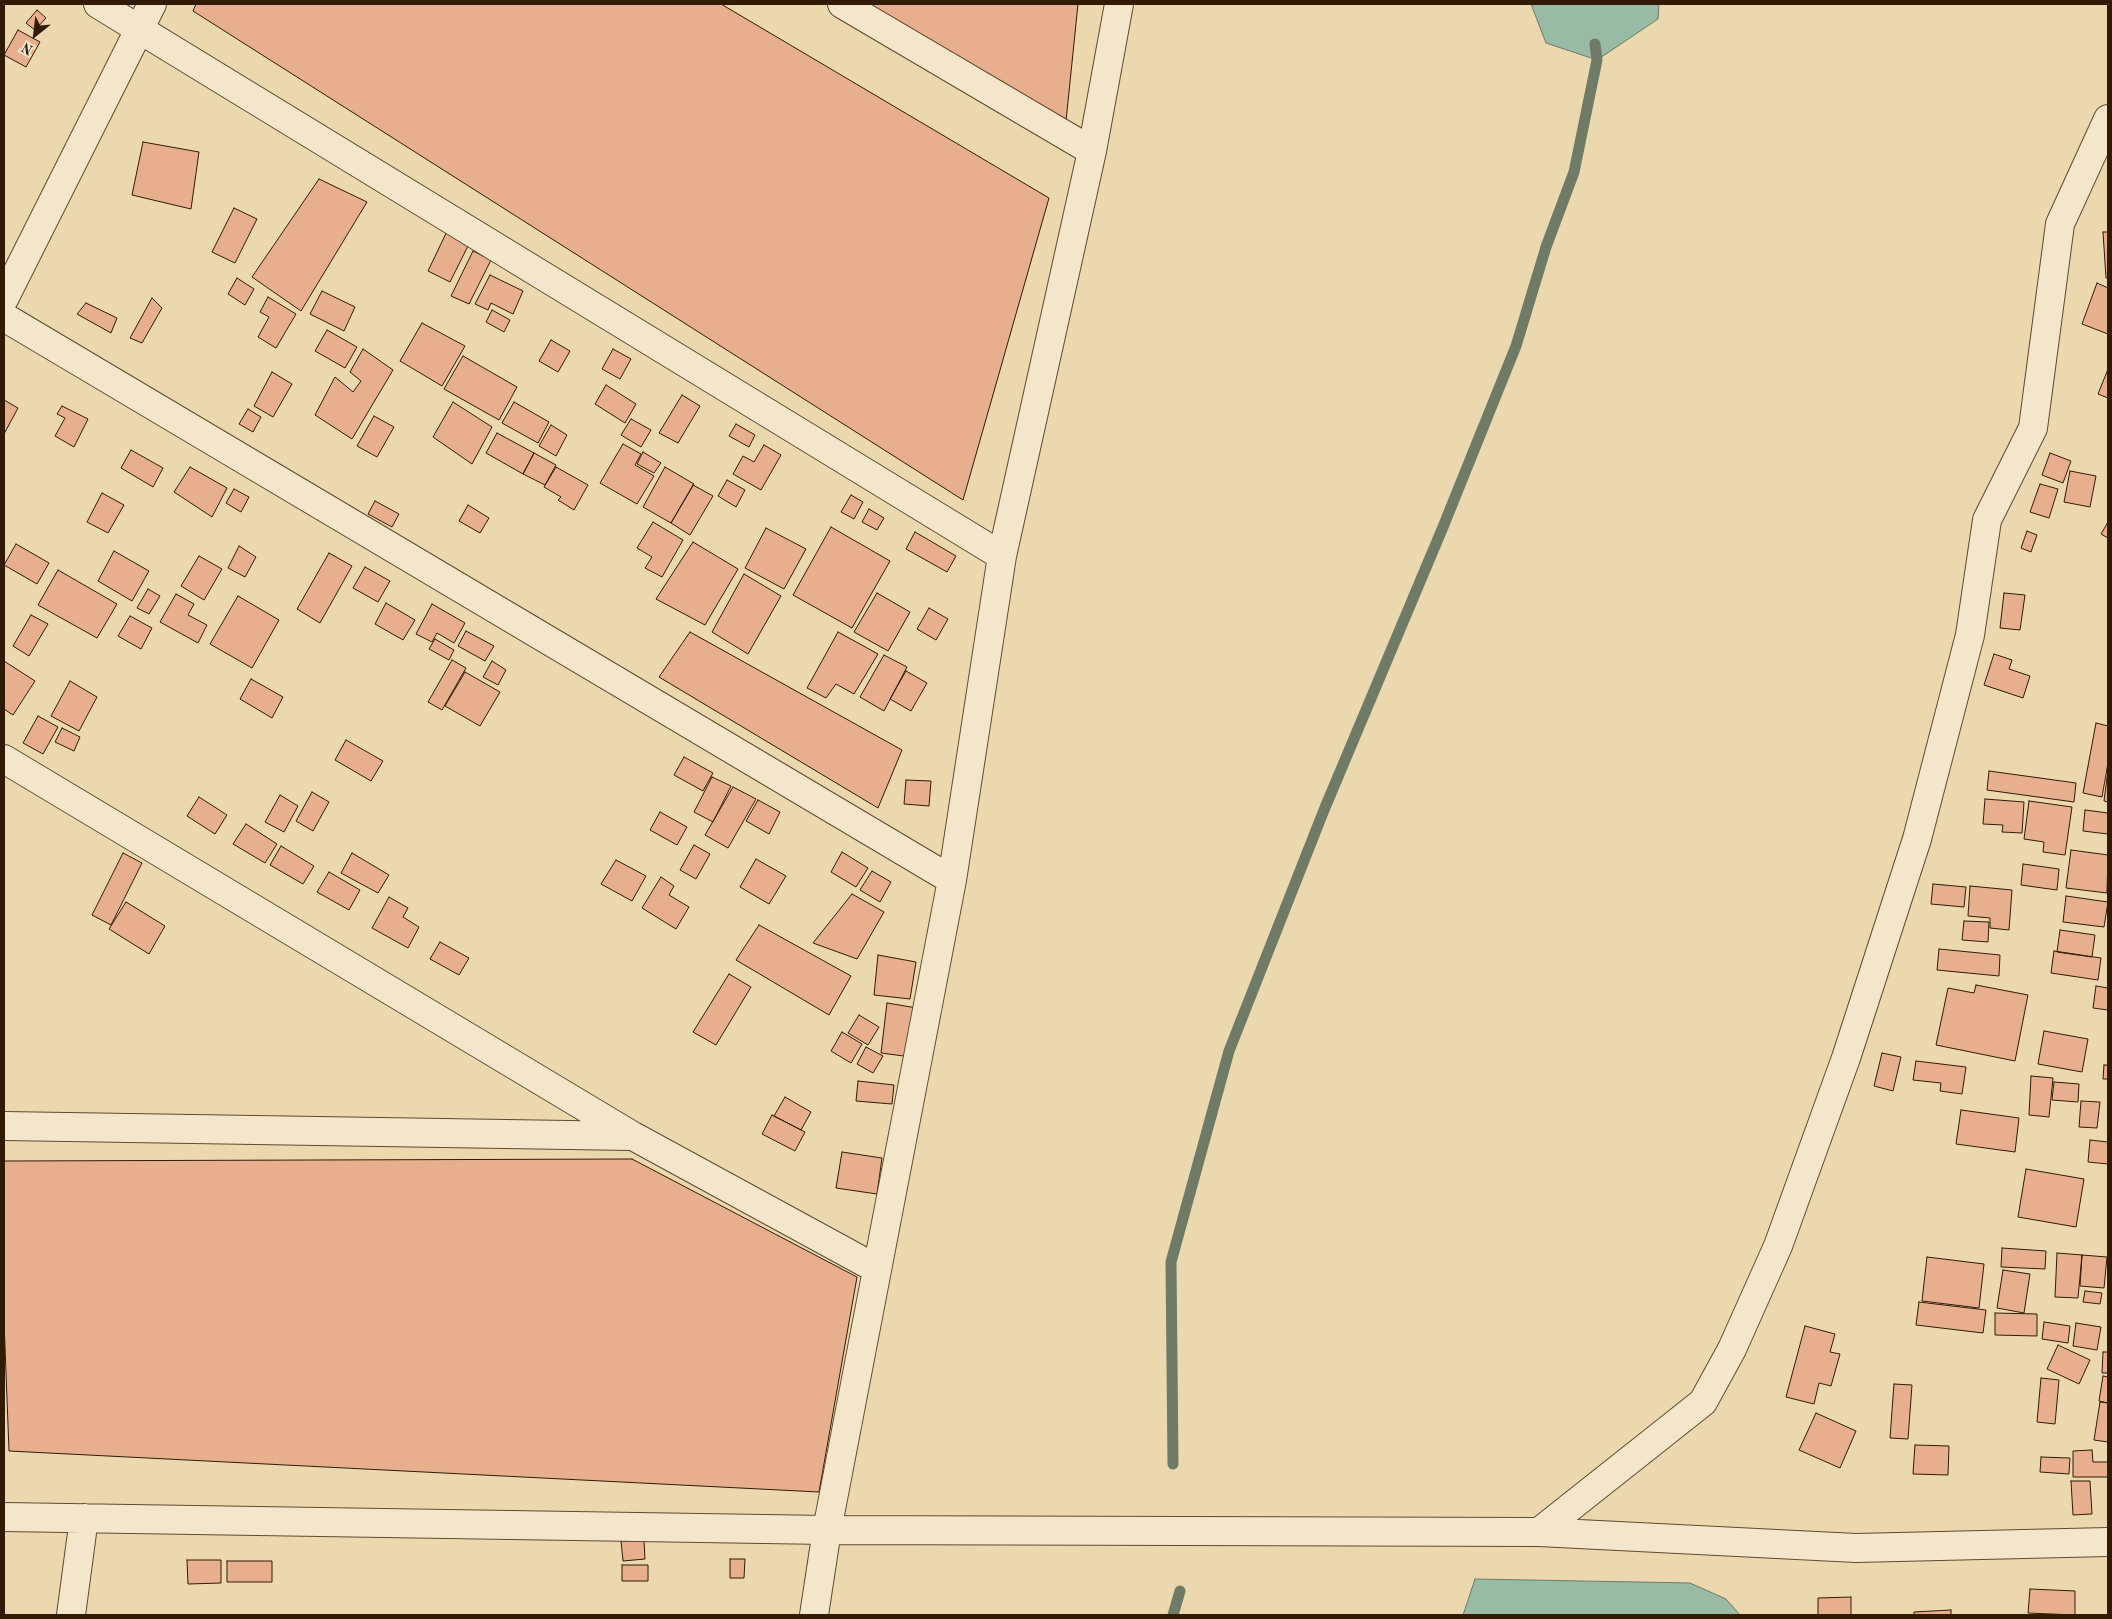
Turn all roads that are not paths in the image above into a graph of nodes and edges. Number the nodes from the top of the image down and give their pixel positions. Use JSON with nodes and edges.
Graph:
{"nodes":[{"id":1,"x":98,"y":4,"type":"edge"},
{"id":2,"x":152,"y":4,"type":"edge"},
{"id":3,"x":842,"y":4,"type":"edge"},
{"id":4,"x":1119,"y":4,"type":"edge"},
{"id":5,"x":139,"y":31,"type":"junction"},
{"id":6,"x":2108,"y":119,"type":"edge"},
{"id":7,"x":1092,"y":151,"type":"junction"},
{"id":8,"x":4,"y":300,"type":"edge"},
{"id":9,"x":4,"y":318,"type":"edge"},
{"id":10,"x":1002,"y":556,"type":"junction"},
{"id":11,"x":4,"y":759,"type":"edge"},
{"id":12,"x":952,"y":880,"type":"junction"},
{"id":13,"x":4,"y":1126,"type":"edge"},
{"id":14,"x":632,"y":1136,"type":"junction"},
{"id":15,"x":877,"y":1268,"type":"junction"},
{"id":16,"x":4,"y":1517,"type":"edge"},
{"id":17,"x":84,"y":1518,"type":"junction"},
{"id":18,"x":827,"y":1530,"type":"junction"},
{"id":19,"x":1539,"y":1532,"type":"junction"},
{"id":20,"x":2108,"y":1542,"type":"edge"},
{"id":21,"x":71,"y":1615,"type":"edge"},
{"id":22,"x":814,"y":1615,"type":"edge"}],
"edges":[{"from":1,"to":5,"type":"street"},
{"from":2,"to":5,"type":"street"},
{"from":3,"to":7,"type":"street"},
{"from":4,"to":7,"type":"street"},
{"from":5,"to":8,"type":"street"},
{"from":5,"to":10,"type":"street"},
{"from":6,"to":19,"type":"street"},
{"from":7,"to":10,"type":"street"},
{"from":9,"to":12,"type":"street"},
{"from":10,"to":12,"type":"street"},
{"from":11,"to":14,"type":"street"},
{"from":12,"to":15,"type":"street"},
{"from":13,"to":14,"type":"street"},
{"from":14,"to":15,"type":"street"},
{"from":15,"to":18,"type":"street"},
{"from":16,"to":17,"type":"street"},
{"from":17,"to":18,"type":"street"},
{"from":17,"to":21,"type":"street"},
{"from":18,"to":19,"type":"street"},
{"from":18,"to":22,"type":"street"},
{"from":19,"to":20,"type":"street"}]}
